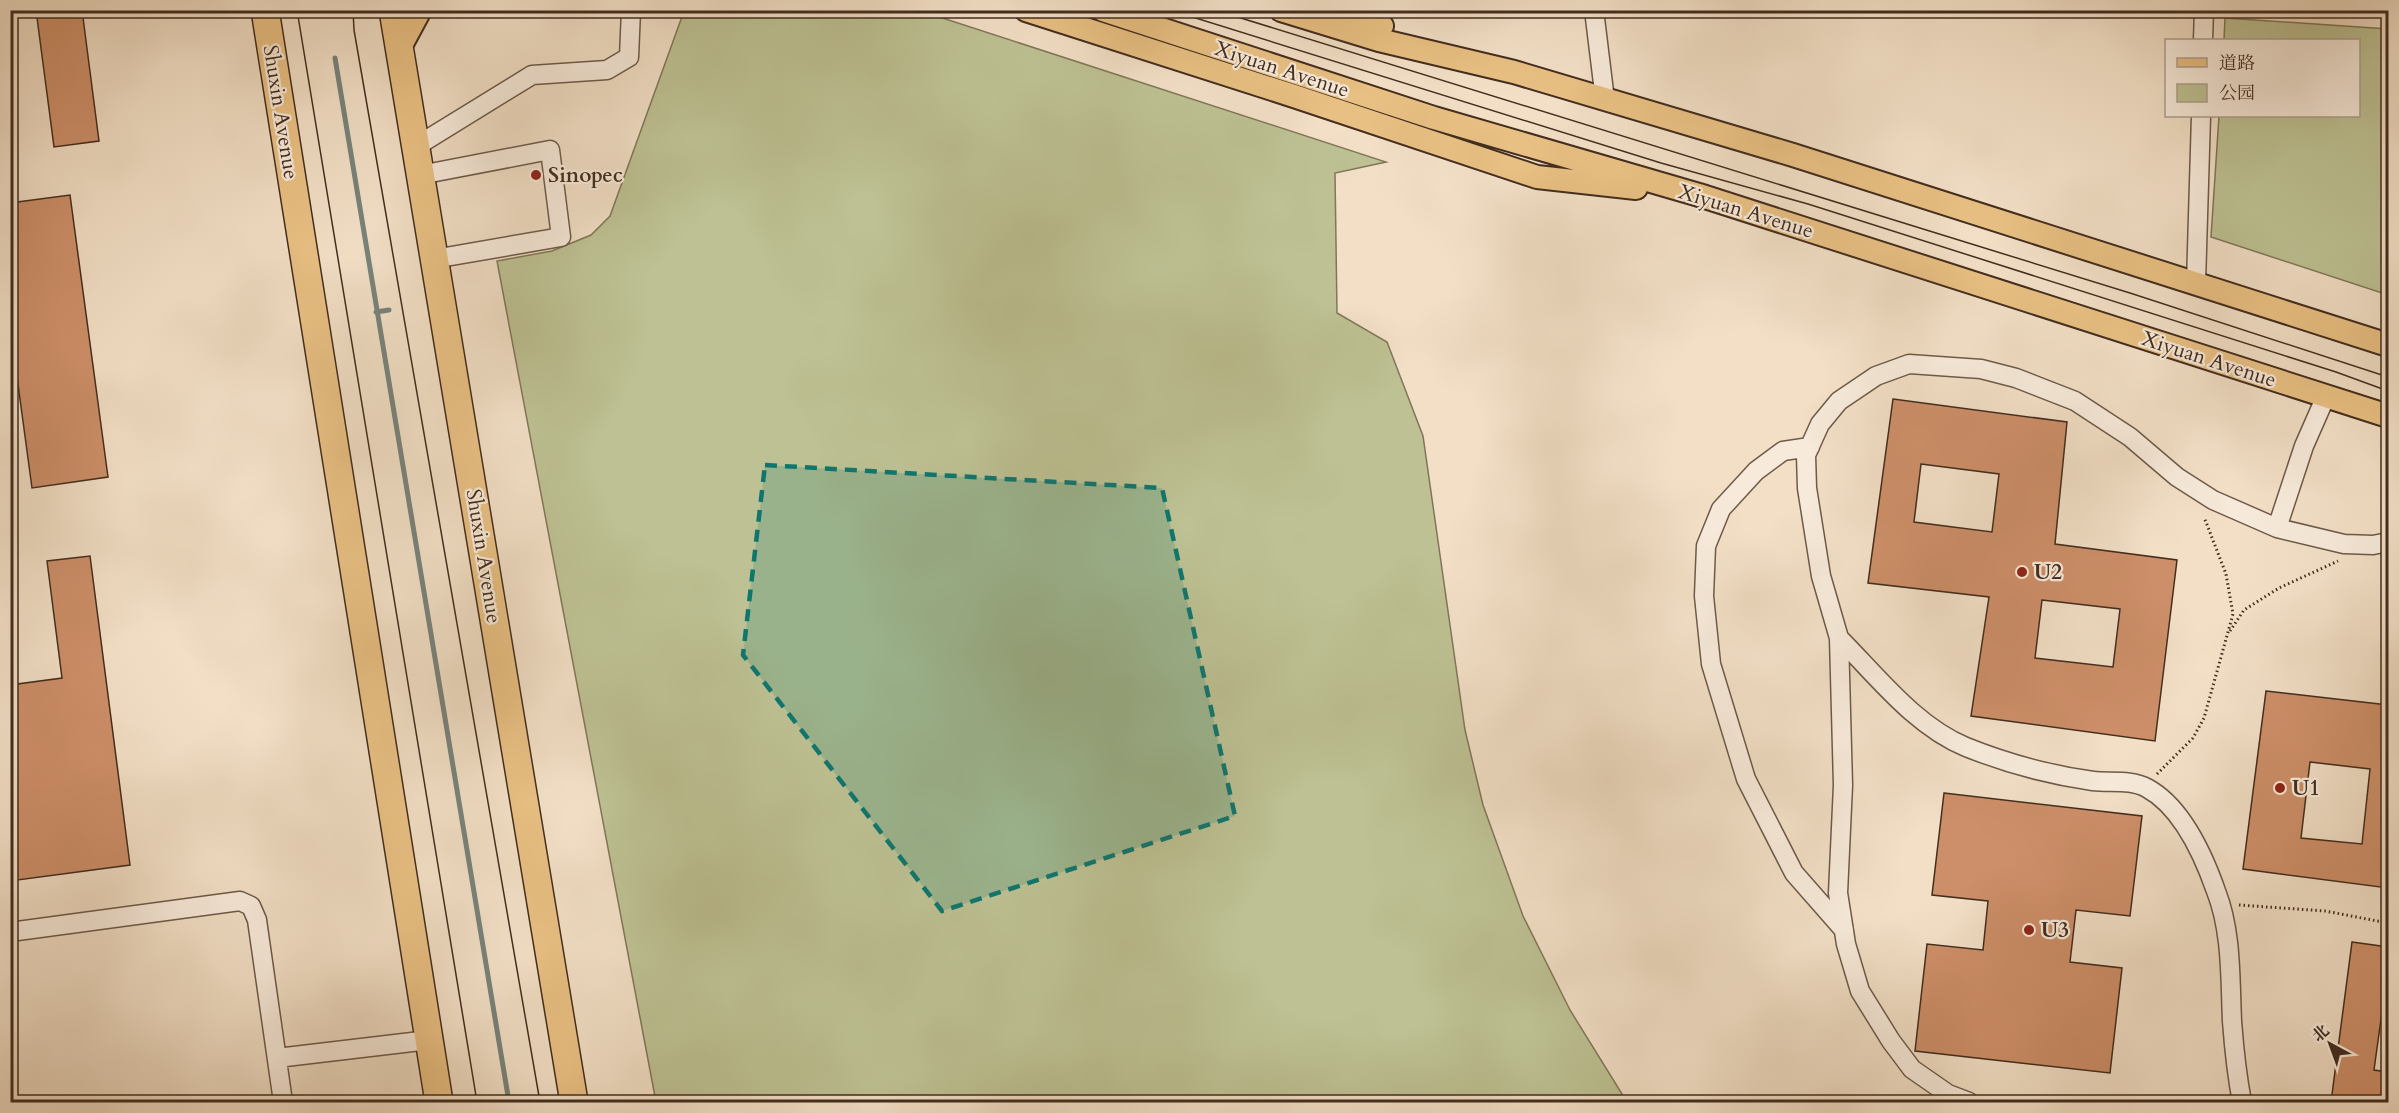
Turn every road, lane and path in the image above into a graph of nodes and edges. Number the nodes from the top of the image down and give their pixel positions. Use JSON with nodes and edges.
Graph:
{"nodes":[{"id":1,"x":265,"y":10,"type":"edge"},
{"id":2,"x":393,"y":10,"type":"edge"},
{"id":3,"x":420,"y":10,"type":"edge"},
{"id":4,"x":631,"y":10,"type":"edge"},
{"id":5,"x":1026,"y":10,"type":"edge"},
{"id":6,"x":1103,"y":10,"type":"edge"},
{"id":7,"x":1281,"y":10,"type":"edge"},
{"id":8,"x":1338,"y":10,"type":"edge"},
{"id":9,"x":1594,"y":10,"type":"edge"},
{"id":10,"x":2204,"y":10,"type":"edge"},
{"id":11,"x":2203,"y":39,"type":"edge"},
{"id":12,"x":399,"y":49,"type":"junction"},
{"id":13,"x":1514,"y":72,"type":"junction"},
{"id":14,"x":1605,"y":100,"type":"junction"},
{"id":15,"x":2201,"y":117,"type":"edge"},
{"id":16,"x":416,"y":147,"type":"junction"},
{"id":17,"x":420,"y":176,"type":"junction"},
{"id":18,"x":1699,"y":195,"type":"junction"},
{"id":19,"x":434,"y":259,"type":"junction"},
{"id":20,"x":2196,"y":283,"type":"junction"},
{"id":21,"x":2388,"y":345,"type":"edge"},
{"id":22,"x":2326,"y":396,"type":"junction"},
{"id":23,"x":2388,"y":416,"type":"edge"},
{"id":24,"x":1810,"y":447,"type":"junction"},
{"id":25,"x":2189,"y":485,"type":"junction"},
{"id":26,"x":2277,"y":528,"type":"junction"},
{"id":27,"x":2388,"y":542,"type":"edge"},
{"id":28,"x":2342,"y":559,"type":"dead end"},
{"id":29,"x":2228,"y":635,"type":"junction"},
{"id":30,"x":1839,"y":638,"type":"junction"},
{"id":31,"x":2145,"y":786,"type":"junction"},
{"id":32,"x":2220,"y":904,"type":"junction"},
{"id":33,"x":2388,"y":923,"type":"edge"},
{"id":34,"x":1844,"y":930,"type":"junction"},
{"id":35,"x":10,"y":932,"type":"edge"},
{"id":36,"x":429,"y":1040,"type":"junction"},
{"id":37,"x":277,"y":1058,"type":"junction"},
{"id":38,"x":283,"y":1102,"type":"edge"},
{"id":39,"x":439,"y":1102,"type":"edge"},
{"id":40,"x":574,"y":1102,"type":"edge"},
{"id":41,"x":1970,"y":1102,"type":"edge"},
{"id":42,"x":2242,"y":1102,"type":"edge"}],
"edges":[{"from":1,"to":36,"type":"highway","name":"Shuxin Avenue"},
{"from":2,"to":12,"type":"highway","name":"Shuxin Avenue"},
{"from":3,"to":12,"type":"main road"},
{"from":4,"to":16,"type":"street"},
{"from":5,"to":18,"type":"main road"},
{"from":6,"to":18,"type":"main road","name":"Xiyuan Avenue"},
{"from":7,"to":13,"type":"main road"},
{"from":8,"to":13,"type":"main road"},
{"from":9,"to":14,"type":"street"},
{"from":10,"to":11,"type":"street"},
{"from":12,"to":16,"type":"highway","name":"Shuxin Avenue"},
{"from":13,"to":14,"type":"main road"},
{"from":14,"to":20,"type":"main road"},
{"from":15,"to":20,"type":"street"},
{"from":16,"to":17,"type":"highway","name":"Shuxin Avenue"},
{"from":17,"to":19,"type":"highway","name":"Shuxin Avenue"},
{"from":17,"to":19,"type":"street"},
{"from":18,"to":22,"type":"main road","name":"Xiyuan Avenue"},
{"from":19,"to":40,"type":"highway","name":"Shuxin Avenue"},
{"from":20,"to":21,"type":"main road"},
{"from":22,"to":23,"type":"main road","name":"Xiyuan Avenue"},
{"from":22,"to":26,"type":"street"},
{"from":24,"to":25,"type":"street"},
{"from":24,"to":30,"type":"street"},
{"from":24,"to":34,"type":"street"},
{"from":25,"to":26,"type":"street"},
{"from":25,"to":29,"type":"path"},
{"from":26,"to":27,"type":"street"},
{"from":28,"to":29,"type":"path"},
{"from":29,"to":31,"type":"path"},
{"from":30,"to":31,"type":"street"},
{"from":30,"to":34,"type":"street"},
{"from":31,"to":32,"type":"street"},
{"from":32,"to":33,"type":"path"},
{"from":32,"to":42,"type":"street"},
{"from":34,"to":41,"type":"street"},
{"from":35,"to":37,"type":"street"},
{"from":36,"to":37,"type":"street"},
{"from":36,"to":39,"type":"highway","name":"Shuxin Avenue"},
{"from":37,"to":38,"type":"street"}]}
